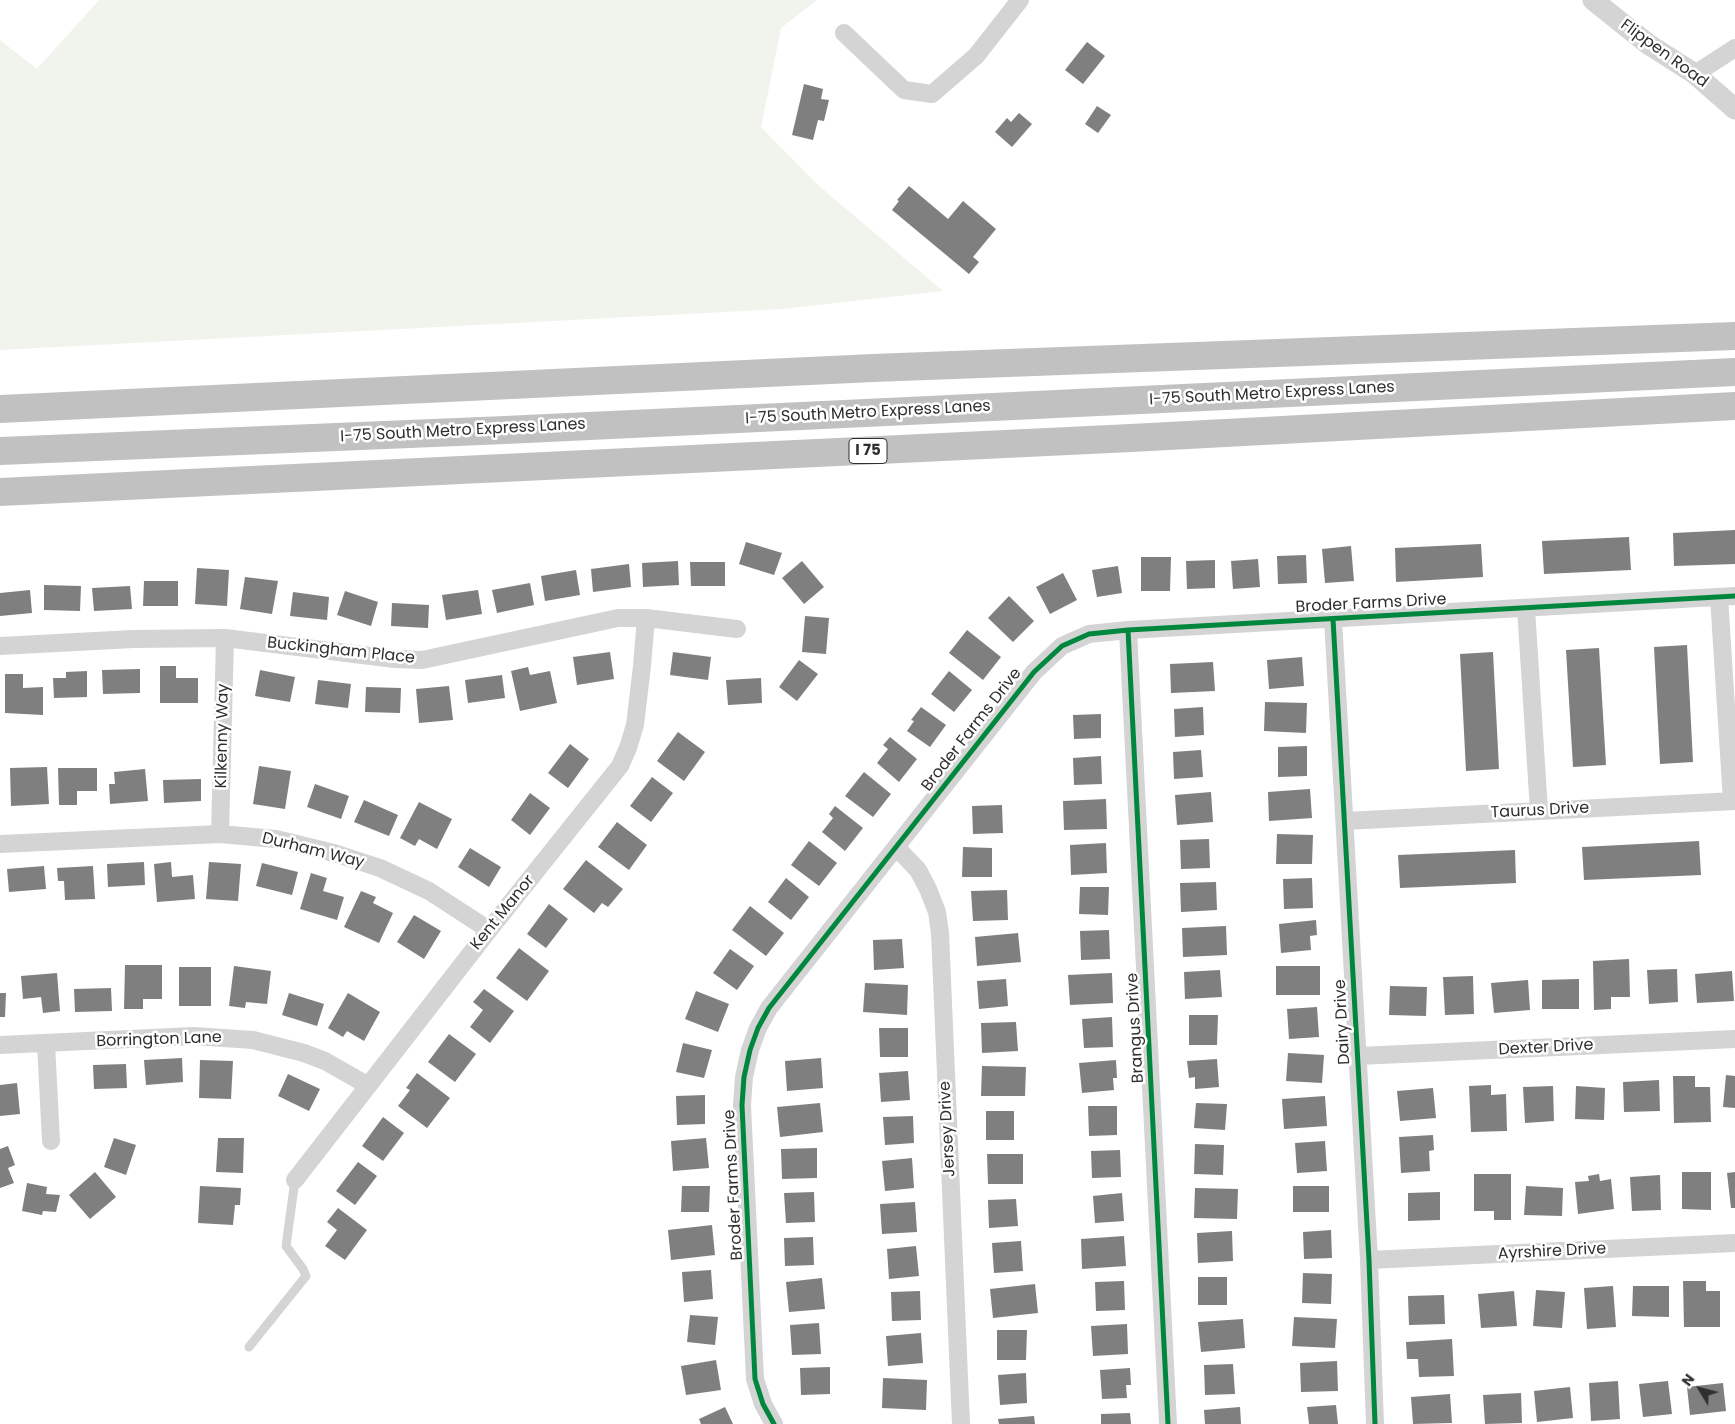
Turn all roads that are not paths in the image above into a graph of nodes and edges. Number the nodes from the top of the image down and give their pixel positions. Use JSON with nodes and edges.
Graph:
{"nodes":[{"id":1,"x":1020,"y":0,"type":"edge"},
{"id":2,"x":1593,"y":0,"type":"edge"},
{"id":3,"x":844,"y":33,"type":"dead end"},
{"id":4,"x":1735,"y":48,"type":"edge"},
{"id":5,"x":1695,"y":74,"type":"junction"},
{"id":6,"x":1735,"y":109,"type":"edge"},
{"id":7,"x":1735,"y":336,"type":"edge"},
{"id":8,"x":1735,"y":372,"type":"edge"},
{"id":9,"x":1735,"y":406,"type":"edge"},
{"id":10,"x":0,"y":409,"type":"edge"},
{"id":11,"x":0,"y":451,"type":"edge"},
{"id":12,"x":0,"y":492,"type":"edge"},
{"id":13,"x":1727,"y":597,"type":"edge"},
{"id":14,"x":1526,"y":608,"type":"junction"},
{"id":15,"x":646,"y":618,"type":"junction"},
{"id":16,"x":1333,"y":619,"type":"junction"},
{"id":17,"x":737,"y":629,"type":"dead end"},
{"id":18,"x":1128,"y":630,"type":"junction"},
{"id":19,"x":225,"y":638,"type":"junction"},
{"id":20,"x":0,"y":646,"type":"edge"},
{"id":21,"x":1733,"y":801,"type":"edge"},
{"id":22,"x":1539,"y":812,"type":"junction"},
{"id":23,"x":1344,"y":822,"type":"junction"},
{"id":24,"x":220,"y":834,"type":"junction"},
{"id":25,"x":0,"y":844,"type":"edge"},
{"id":26,"x":896,"y":847,"type":"junction"},
{"id":27,"x":489,"y":930,"type":"junction"},
{"id":28,"x":1735,"y":1039,"type":"edge"},
{"id":29,"x":46,"y":1044,"type":"junction"},
{"id":30,"x":0,"y":1045,"type":"edge"},
{"id":31,"x":1358,"y":1056,"type":"junction"},
{"id":32,"x":367,"y":1085,"type":"junction"},
{"id":33,"x":51,"y":1141,"type":"dead end"},
{"id":34,"x":295,"y":1180,"type":"joint"},
{"id":35,"x":1735,"y":1243,"type":"edge"},
{"id":36,"x":1369,"y":1260,"type":"junction"},
{"id":37,"x":250,"y":1347,"type":"dead end"},
{"id":38,"x":774,"y":1424,"type":"edge"},
{"id":39,"x":961,"y":1424,"type":"edge"},
{"id":40,"x":1168,"y":1424,"type":"edge"},
{"id":41,"x":1375,"y":1424,"type":"edge"}],
"edges":[{"from":1,"to":3,"type":"street"},
{"from":2,"to":5,"type":"street","name":"Flippen Road"},
{"from":4,"to":5,"type":"street"},
{"from":5,"to":6,"type":"street","name":"Flippen Road"},
{"from":7,"to":10,"type":"highway"},
{"from":8,"to":11,"type":"highway","name":"I-75 South Metro Express Lanes"},
{"from":9,"to":12,"type":"highway","number":"I 75"},
{"from":13,"to":14,"type":"street","name":"Broder Farms Drive"},
{"from":13,"to":21,"type":"street"},
{"from":14,"to":16,"type":"street","name":"Broder Farms Drive"},
{"from":14,"to":22,"type":"street"},
{"from":15,"to":17,"type":"street","name":"Buckingham Place"},
{"from":15,"to":19,"type":"street","name":"Buckingham Place"},
{"from":15,"to":27,"type":"street","name":"Kent Manor"},
{"from":16,"to":18,"type":"street","name":"Broder Farms Drive"},
{"from":16,"to":23,"type":"street","name":"Dairy Drive"},
{"from":18,"to":26,"type":"street","name":"Broder Farms Drive"},
{"from":18,"to":40,"type":"street","name":"Brangus Drive"},
{"from":19,"to":20,"type":"street","name":"Buckingham Place"},
{"from":19,"to":24,"type":"street","name":"Kilkenny Way"},
{"from":21,"to":22,"type":"street","name":"Taurus Drive"},
{"from":22,"to":23,"type":"street","name":"Taurus Drive"},
{"from":23,"to":31,"type":"street","name":"Dairy Drive"},
{"from":24,"to":25,"type":"street","name":"Durham Way"},
{"from":24,"to":27,"type":"street","name":"Durham Way"},
{"from":26,"to":38,"type":"street","name":"Broder Farms Drive"},
{"from":26,"to":39,"type":"street","name":"Jersey Drive"},
{"from":27,"to":32,"type":"street","name":"Kent Manor"},
{"from":28,"to":31,"type":"street","name":"Dexter Drive"},
{"from":29,"to":30,"type":"street","name":"Borrington Lane"},
{"from":29,"to":32,"type":"street","name":"Borrington Lane"},
{"from":29,"to":33,"type":"street"},
{"from":31,"to":36,"type":"street","name":"Dairy Drive"},
{"from":32,"to":34,"type":"street","name":"Kent Manor"},
{"from":34,"to":37,"type":"lane"},
{"from":35,"to":36,"type":"street","name":"Ayrshire Drive"},
{"from":36,"to":41,"type":"street","name":"Dairy Drive"}]}
